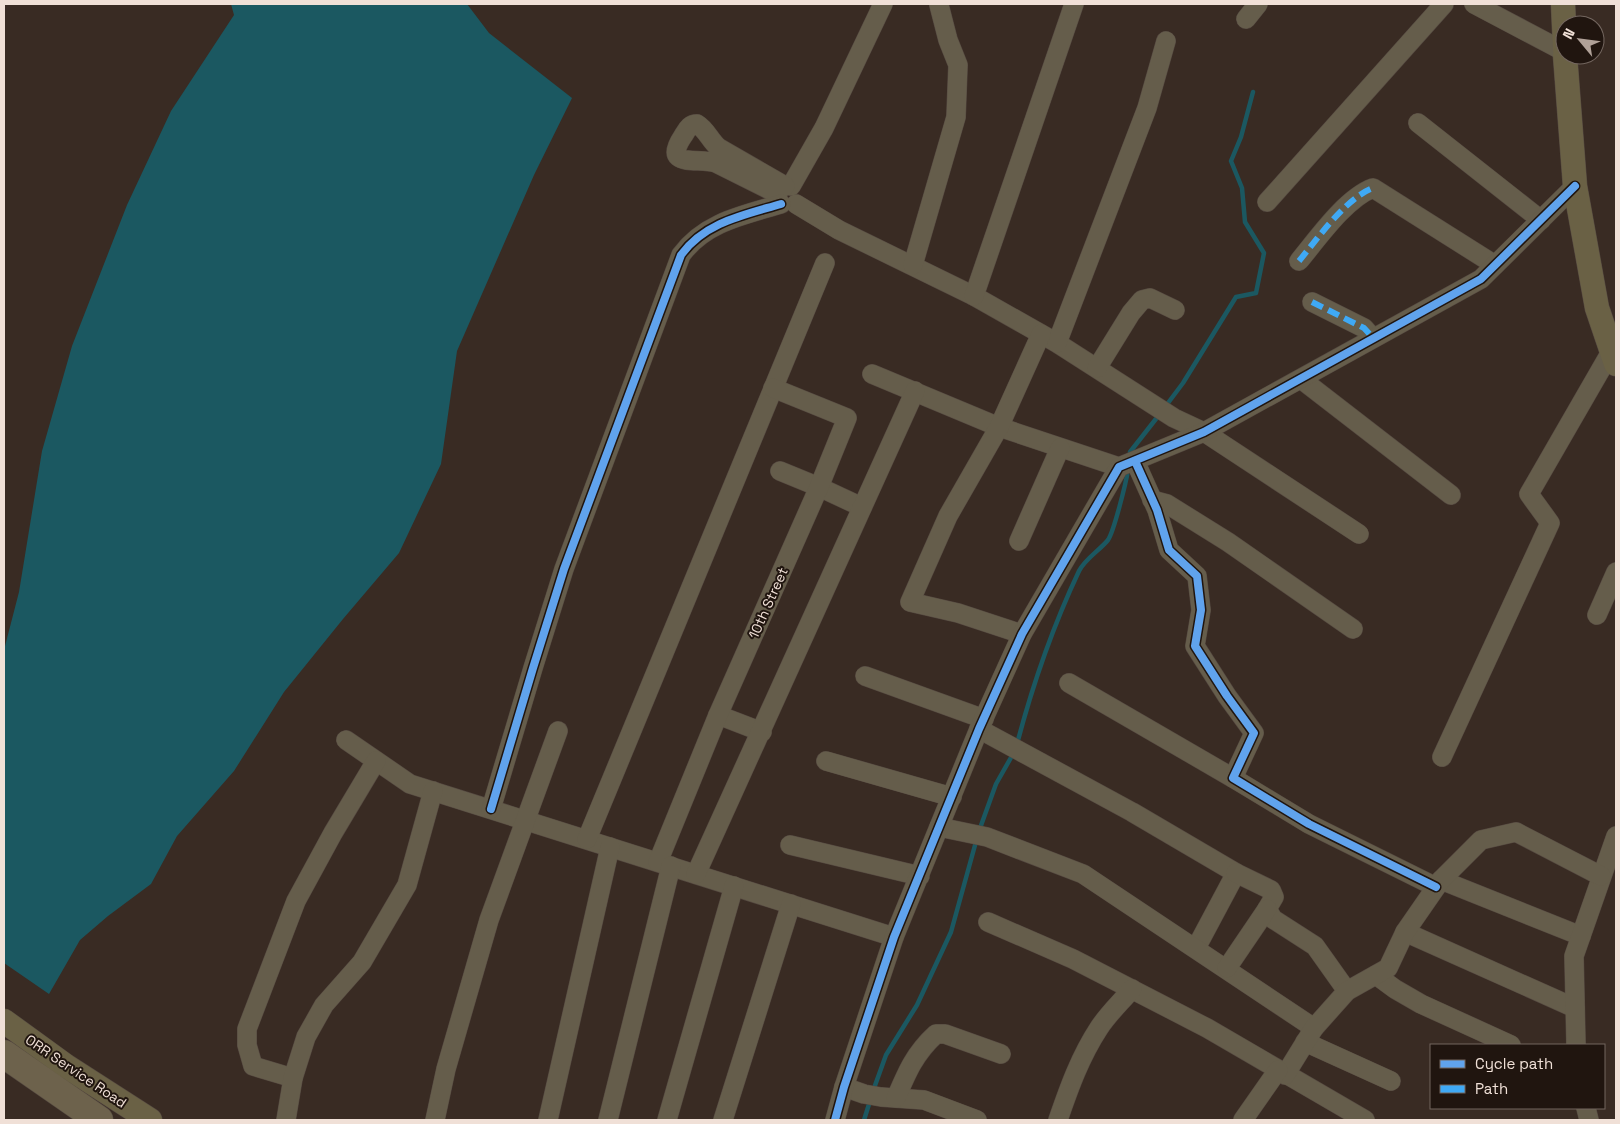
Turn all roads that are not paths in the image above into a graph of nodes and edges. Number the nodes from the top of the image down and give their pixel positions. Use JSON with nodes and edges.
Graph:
{"nodes":[{"id":1,"x":883,"y":4,"type":"edge"},
{"id":2,"x":1074,"y":4,"type":"edge"},
{"id":3,"x":1258,"y":4,"type":"edge"},
{"id":4,"x":1444,"y":4,"type":"edge"},
{"id":5,"x":1474,"y":4,"type":"edge"},
{"id":6,"x":939,"y":6,"type":"dead end"},
{"id":7,"x":1246,"y":19,"type":"dead end"},
{"id":8,"x":1166,"y":42,"type":"dead end"},
{"id":9,"x":1555,"y":48,"type":"edge"},
{"id":10,"x":1566,"y":65,"type":"edge"},
{"id":11,"x":1418,"y":123,"type":"dead end"},
{"id":12,"x":1575,"y":186,"type":"junction"},
{"id":13,"x":786,"y":195,"type":"junction"},
{"id":14,"x":1267,"y":202,"type":"dead end"},
{"id":15,"x":1541,"y":220,"type":"junction"},
{"id":16,"x":1299,"y":261,"type":"dead end"},
{"id":17,"x":825,"y":263,"type":"dead end"},
{"id":18,"x":913,"y":265,"type":"junction"},
{"id":19,"x":1495,"y":265,"type":"junction"},
{"id":20,"x":974,"y":296,"type":"junction"},
{"id":21,"x":1312,"y":302,"type":"dead end"},
{"id":22,"x":1176,"y":310,"type":"dead end"},
{"id":23,"x":1049,"y":338,"type":"junction"},
{"id":24,"x":1373,"y":338,"type":"junction"},
{"id":25,"x":1614,"y":357,"type":"edge"},
{"id":26,"x":1097,"y":368,"type":"junction"},
{"id":27,"x":872,"y":374,"type":"dead end"},
{"id":28,"x":1301,"y":378,"type":"junction"},
{"id":29,"x":773,"y":388,"type":"junction"},
{"id":30,"x":915,"y":392,"type":"junction"},
{"id":31,"x":999,"y":427,"type":"junction"},
{"id":32,"x":1204,"y":432,"type":"junction"},
{"id":33,"x":1060,"y":448,"type":"junction"},
{"id":34,"x":1127,"y":464,"type":"junction"},
{"id":35,"x":780,"y":471,"type":"dead end"},
{"id":36,"x":819,"y":486,"type":"junction"},
{"id":37,"x":1451,"y":495,"type":"dead end"},
{"id":38,"x":1152,"y":500,"type":"junction"},
{"id":39,"x":862,"y":507,"type":"junction"},
{"id":40,"x":1359,"y":534,"type":"dead end"},
{"id":41,"x":1019,"y":541,"type":"dead end"},
{"id":42,"x":1616,"y":572,"type":"edge"},
{"id":43,"x":1597,"y":615,"type":"dead end"},
{"id":44,"x":1353,"y":629,"type":"dead end"},
{"id":45,"x":1022,"y":634,"type":"junction"},
{"id":46,"x":865,"y":676,"type":"dead end"},
{"id":47,"x":1069,"y":683,"type":"dead end"},
{"id":48,"x":718,"y":715,"type":"junction"},
{"id":49,"x":982,"y":724,"type":"junction"},
{"id":50,"x":558,"y":731,"type":"dead end"},
{"id":51,"x":762,"y":732,"type":"junction"},
{"id":52,"x":346,"y":740,"type":"dead end"},
{"id":53,"x":1442,"y":756,"type":"dead end"},
{"id":54,"x":376,"y":761,"type":"junction"},
{"id":55,"x":826,"y":761,"type":"dead end"},
{"id":56,"x":1233,"y":778,"type":"junction"},
{"id":57,"x":433,"y":791,"type":"junction"},
{"id":58,"x":952,"y":797,"type":"junction"},
{"id":59,"x":490,"y":809,"type":"junction"},
{"id":60,"x":526,"y":820,"type":"junction"},
{"id":61,"x":939,"y":827,"type":"junction"},
{"id":62,"x":1616,"y":836,"type":"edge"},
{"id":63,"x":587,"y":840,"type":"junction"},
{"id":64,"x":790,"y":845,"type":"dead end"},
{"id":65,"x":610,"y":847,"type":"junction"},
{"id":66,"x":665,"y":864,"type":"junction"},
{"id":67,"x":1236,"y":873,"type":"junction"},
{"id":68,"x":696,"y":874,"type":"junction"},
{"id":69,"x":920,"y":876,"type":"junction"},
{"id":70,"x":1601,"y":876,"type":"junction"},
{"id":71,"x":1438,"y":883,"type":"junction"},
{"id":72,"x":734,"y":886,"type":"junction"},
{"id":73,"x":791,"y":904,"type":"junction"},
{"id":74,"x":1267,"y":909,"type":"junction"},
{"id":75,"x":988,"y":922,"type":"dead end"},
{"id":76,"x":1405,"y":932,"type":"junction"},
{"id":77,"x":1580,"y":936,"type":"junction"},
{"id":78,"x":894,"y":937,"type":"junction"},
{"id":79,"x":1196,"y":948,"type":"junction"},
{"id":80,"x":1227,"y":968,"type":"junction"},
{"id":81,"x":1376,"y":975,"type":"junction"},
{"id":82,"x":1132,"y":989,"type":"junction"},
{"id":83,"x":1347,"y":991,"type":"junction"},
{"id":84,"x":1575,"y":1008,"type":"junction"},
{"id":85,"x":4,"y":1021,"type":"edge"},
{"id":86,"x":1309,"y":1035,"type":"junction"},
{"id":87,"x":1509,"y":1044,"type":"edge"},
{"id":88,"x":1576,"y":1044,"type":"edge"},
{"id":89,"x":4,"y":1054,"type":"edge"},
{"id":90,"x":1001,"y":1054,"type":"dead end"},
{"id":91,"x":1281,"y":1073,"type":"junction"},
{"id":92,"x":293,"y":1078,"type":"junction"},
{"id":93,"x":1391,"y":1081,"type":"dead end"},
{"id":94,"x":844,"y":1086,"type":"junction"},
{"id":95,"x":880,"y":1096,"type":"junction"},
{"id":96,"x":99,"y":1120,"type":"edge"},
{"id":97,"x":150,"y":1120,"type":"edge"},
{"id":98,"x":286,"y":1120,"type":"edge"},
{"id":99,"x":435,"y":1120,"type":"edge"},
{"id":100,"x":548,"y":1120,"type":"edge"},
{"id":101,"x":608,"y":1120,"type":"edge"},
{"id":102,"x":667,"y":1120,"type":"edge"},
{"id":103,"x":723,"y":1120,"type":"edge"},
{"id":104,"x":836,"y":1120,"type":"edge"},
{"id":105,"x":977,"y":1120,"type":"edge"},
{"id":106,"x":1058,"y":1120,"type":"edge"},
{"id":107,"x":1243,"y":1120,"type":"edge"},
{"id":108,"x":1365,"y":1120,"type":"edge"}],
"edges":[{"from":1,"to":13,"type":"street"},
{"from":2,"to":20,"type":"street"},
{"from":3,"to":7,"type":"street"},
{"from":4,"to":14,"type":"street"},
{"from":5,"to":9,"type":"street"},
{"from":6,"to":18,"type":"street"},
{"from":8,"to":23,"type":"street"},
{"from":10,"to":12,"type":"main road"},
{"from":11,"to":15,"type":"street"},
{"from":12,"to":15,"type":"street"},
{"from":12,"to":25,"type":"main road"},
{"from":13,"to":13,"type":"street"},
{"from":13,"to":18,"type":"street"},
{"from":13,"to":59,"type":"street"},
{"from":15,"to":19,"type":"street"},
{"from":16,"to":19,"type":"street"},
{"from":17,"to":29,"type":"street"},
{"from":18,"to":20,"type":"street"},
{"from":19,"to":24,"type":"street"},
{"from":20,"to":23,"type":"street"},
{"from":21,"to":24,"type":"street"},
{"from":22,"to":26,"type":"street"},
{"from":23,"to":26,"type":"street"},
{"from":23,"to":31,"type":"street"},
{"from":24,"to":28,"type":"street"},
{"from":25,"to":53,"type":"street"},
{"from":26,"to":32,"type":"street"},
{"from":27,"to":30,"type":"street"},
{"from":28,"to":32,"type":"street"},
{"from":28,"to":37,"type":"street"},
{"from":29,"to":36,"type":"street","name":"10th Street"},
{"from":29,"to":63,"type":"street"},
{"from":30,"to":31,"type":"street"},
{"from":30,"to":39,"type":"street"},
{"from":31,"to":33,"type":"street"},
{"from":31,"to":45,"type":"street"},
{"from":32,"to":34,"type":"street"},
{"from":32,"to":40,"type":"street"},
{"from":33,"to":34,"type":"street"},
{"from":33,"to":41,"type":"street"},
{"from":34,"to":38,"type":"street"},
{"from":34,"to":45,"type":"street"},
{"from":35,"to":36,"type":"street"},
{"from":36,"to":39,"type":"street"},
{"from":36,"to":48,"type":"street","name":"10th Street"},
{"from":38,"to":44,"type":"street"},
{"from":38,"to":56,"type":"street"},
{"from":39,"to":51,"type":"street"},
{"from":42,"to":43,"type":"street"},
{"from":45,"to":49,"type":"street"},
{"from":46,"to":49,"type":"street"},
{"from":47,"to":56,"type":"street"},
{"from":48,"to":51,"type":"street"},
{"from":48,"to":66,"type":"street","name":"10th Street"},
{"from":49,"to":58,"type":"street"},
{"from":49,"to":67,"type":"street"},
{"from":50,"to":60,"type":"street"},
{"from":51,"to":68,"type":"street"},
{"from":52,"to":54,"type":"street"},
{"from":54,"to":57,"type":"street"},
{"from":54,"to":92,"type":"street"},
{"from":55,"to":58,"type":"street"},
{"from":56,"to":71,"type":"street"},
{"from":57,"to":59,"type":"street"},
{"from":57,"to":92,"type":"street"},
{"from":58,"to":61,"type":"street"},
{"from":59,"to":60,"type":"street"},
{"from":60,"to":63,"type":"street"},
{"from":60,"to":99,"type":"street"},
{"from":61,"to":69,"type":"street"},
{"from":61,"to":79,"type":"street"},
{"from":62,"to":70,"type":"street"},
{"from":63,"to":65,"type":"street"},
{"from":64,"to":69,"type":"street"},
{"from":65,"to":66,"type":"street"},
{"from":65,"to":100,"type":"street"},
{"from":66,"to":68,"type":"street"},
{"from":66,"to":101,"type":"street","name":"10th Street"},
{"from":67,"to":74,"type":"street"},
{"from":67,"to":79,"type":"street"},
{"from":68,"to":72,"type":"street"},
{"from":69,"to":78,"type":"street"},
{"from":70,"to":71,"type":"street"},
{"from":70,"to":77,"type":"street"},
{"from":71,"to":76,"type":"street"},
{"from":71,"to":77,"type":"street"},
{"from":72,"to":73,"type":"street"},
{"from":72,"to":102,"type":"street"},
{"from":73,"to":78,"type":"street"},
{"from":73,"to":103,"type":"street"},
{"from":74,"to":80,"type":"street"},
{"from":74,"to":83,"type":"street"},
{"from":75,"to":82,"type":"street"},
{"from":76,"to":81,"type":"street"},
{"from":76,"to":84,"type":"street"},
{"from":77,"to":84,"type":"street"},
{"from":78,"to":94,"type":"street"},
{"from":79,"to":80,"type":"street"},
{"from":80,"to":86,"type":"street"},
{"from":81,"to":83,"type":"street"},
{"from":81,"to":87,"type":"street"},
{"from":82,"to":91,"type":"street"},
{"from":82,"to":106,"type":"street"},
{"from":83,"to":86,"type":"street"},
{"from":84,"to":88,"type":"street"},
{"from":85,"to":97,"type":"main road","name":"ORR Service Road"},
{"from":86,"to":91,"type":"street"},
{"from":86,"to":93,"type":"street"},
{"from":89,"to":96,"type":"highway"},
{"from":90,"to":95,"type":"street"},
{"from":91,"to":107,"type":"street"},
{"from":91,"to":108,"type":"street"},
{"from":92,"to":98,"type":"street"},
{"from":94,"to":95,"type":"street"},
{"from":94,"to":104,"type":"street"},
{"from":95,"to":105,"type":"street"}]}
